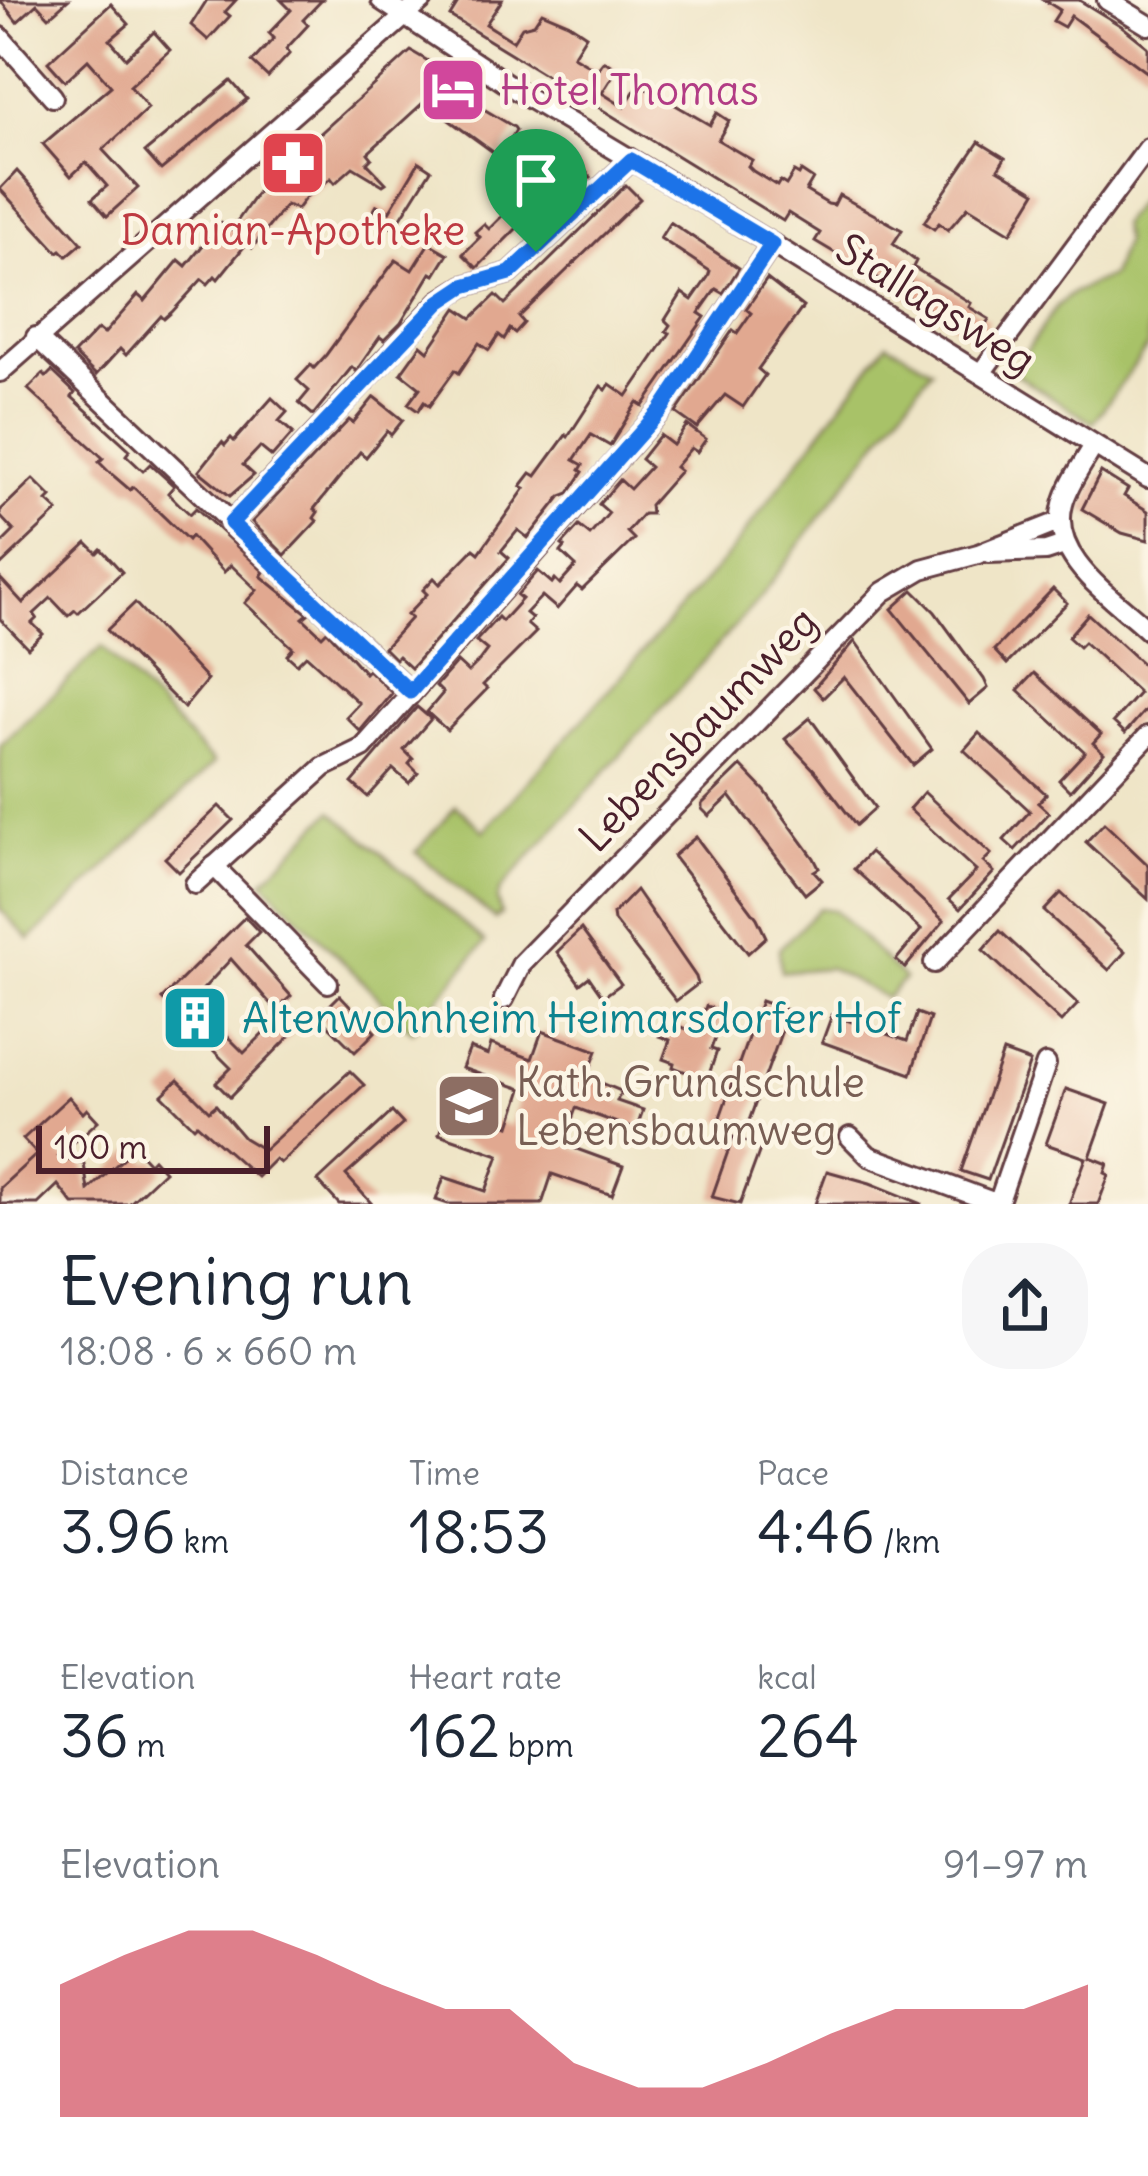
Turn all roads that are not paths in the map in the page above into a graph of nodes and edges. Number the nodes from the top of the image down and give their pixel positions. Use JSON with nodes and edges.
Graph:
{"nodes":[{"id":1,"x":381,"y":0,"type":"edge"},
{"id":2,"x":423,"y":0,"type":"edge"},
{"id":3,"x":1107,"y":0,"type":"edge"},
{"id":4,"x":405,"y":15,"type":"junction"},
{"id":5,"x":1148,"y":25,"type":"edge"},
{"id":6,"x":0,"y":37,"type":"edge"},
{"id":7,"x":53,"y":97,"type":"dead end"},
{"id":8,"x":1148,"y":148,"type":"edge"},
{"id":9,"x":631,"y":160,"type":"junction"},
{"id":10,"x":772,"y":244,"type":"junction"},
{"id":11,"x":36,"y":337,"type":"junction"},
{"id":12,"x":0,"y":372,"type":"edge"},
{"id":13,"x":981,"y":373,"type":"junction"},
{"id":14,"x":1094,"y":445,"type":"junction"},
{"id":15,"x":1148,"y":478,"type":"edge"},
{"id":16,"x":1061,"y":521,"type":"junction"},
{"id":17,"x":231,"y":523,"type":"junction"},
{"id":18,"x":1064,"y":545,"type":"junction"},
{"id":19,"x":978,"y":554,"type":"junction"},
{"id":20,"x":1148,"y":630,"type":"edge"},
{"id":21,"x":410,"y":692,"type":"junction"},
{"id":22,"x":1148,"y":736,"type":"edge"},
{"id":23,"x":214,"y":866,"type":"junction"},
{"id":24,"x":195,"y":884,"type":"dead end"},
{"id":25,"x":934,"y":963,"type":"dead end"},
{"id":26,"x":328,"y":983,"type":"dead end"},
{"id":27,"x":504,"y":999,"type":"dead end"},
{"id":28,"x":1046,"y":1064,"type":"dead end"},
{"id":29,"x":850,"y":1137,"type":"dead end"},
{"id":30,"x":995,"y":1204,"type":"edge"}],
"edges":[{"from":1,"to":4,"type":"street","name":"Stallagsweg"},
{"from":2,"to":4,"type":"street"},
{"from":3,"to":5,"type":"street"},
{"from":4,"to":9,"type":"street","name":"Stallagsweg"},
{"from":4,"to":11,"type":"street"},
{"from":6,"to":7,"type":"street"},
{"from":8,"to":13,"type":"street"},
{"from":9,"to":10,"type":"street","name":"Stallagsweg"},
{"from":9,"to":17,"type":"street"},
{"from":10,"to":13,"type":"street","name":"Stallagsweg"},
{"from":10,"to":21,"type":"street"},
{"from":11,"to":12,"type":"street"},
{"from":11,"to":17,"type":"street"},
{"from":13,"to":14,"type":"street","name":"Stallagsweg"},
{"from":14,"to":15,"type":"street","name":"Stallagsweg"},
{"from":14,"to":16,"type":"street"},
{"from":16,"to":18,"type":"street"},
{"from":16,"to":19,"type":"street","name":"Lebensbaumweg"},
{"from":17,"to":21,"type":"street"},
{"from":18,"to":19,"type":"street","name":"Lebensbaumweg"},
{"from":18,"to":20,"type":"street"},
{"from":19,"to":27,"type":"street","name":"Lebensbaumweg"},
{"from":21,"to":23,"type":"street"},
{"from":22,"to":25,"type":"street"},
{"from":23,"to":24,"type":"street"},
{"from":23,"to":26,"type":"street"},
{"from":28,"to":30,"type":"street"},
{"from":29,"to":30,"type":"street"}]}
